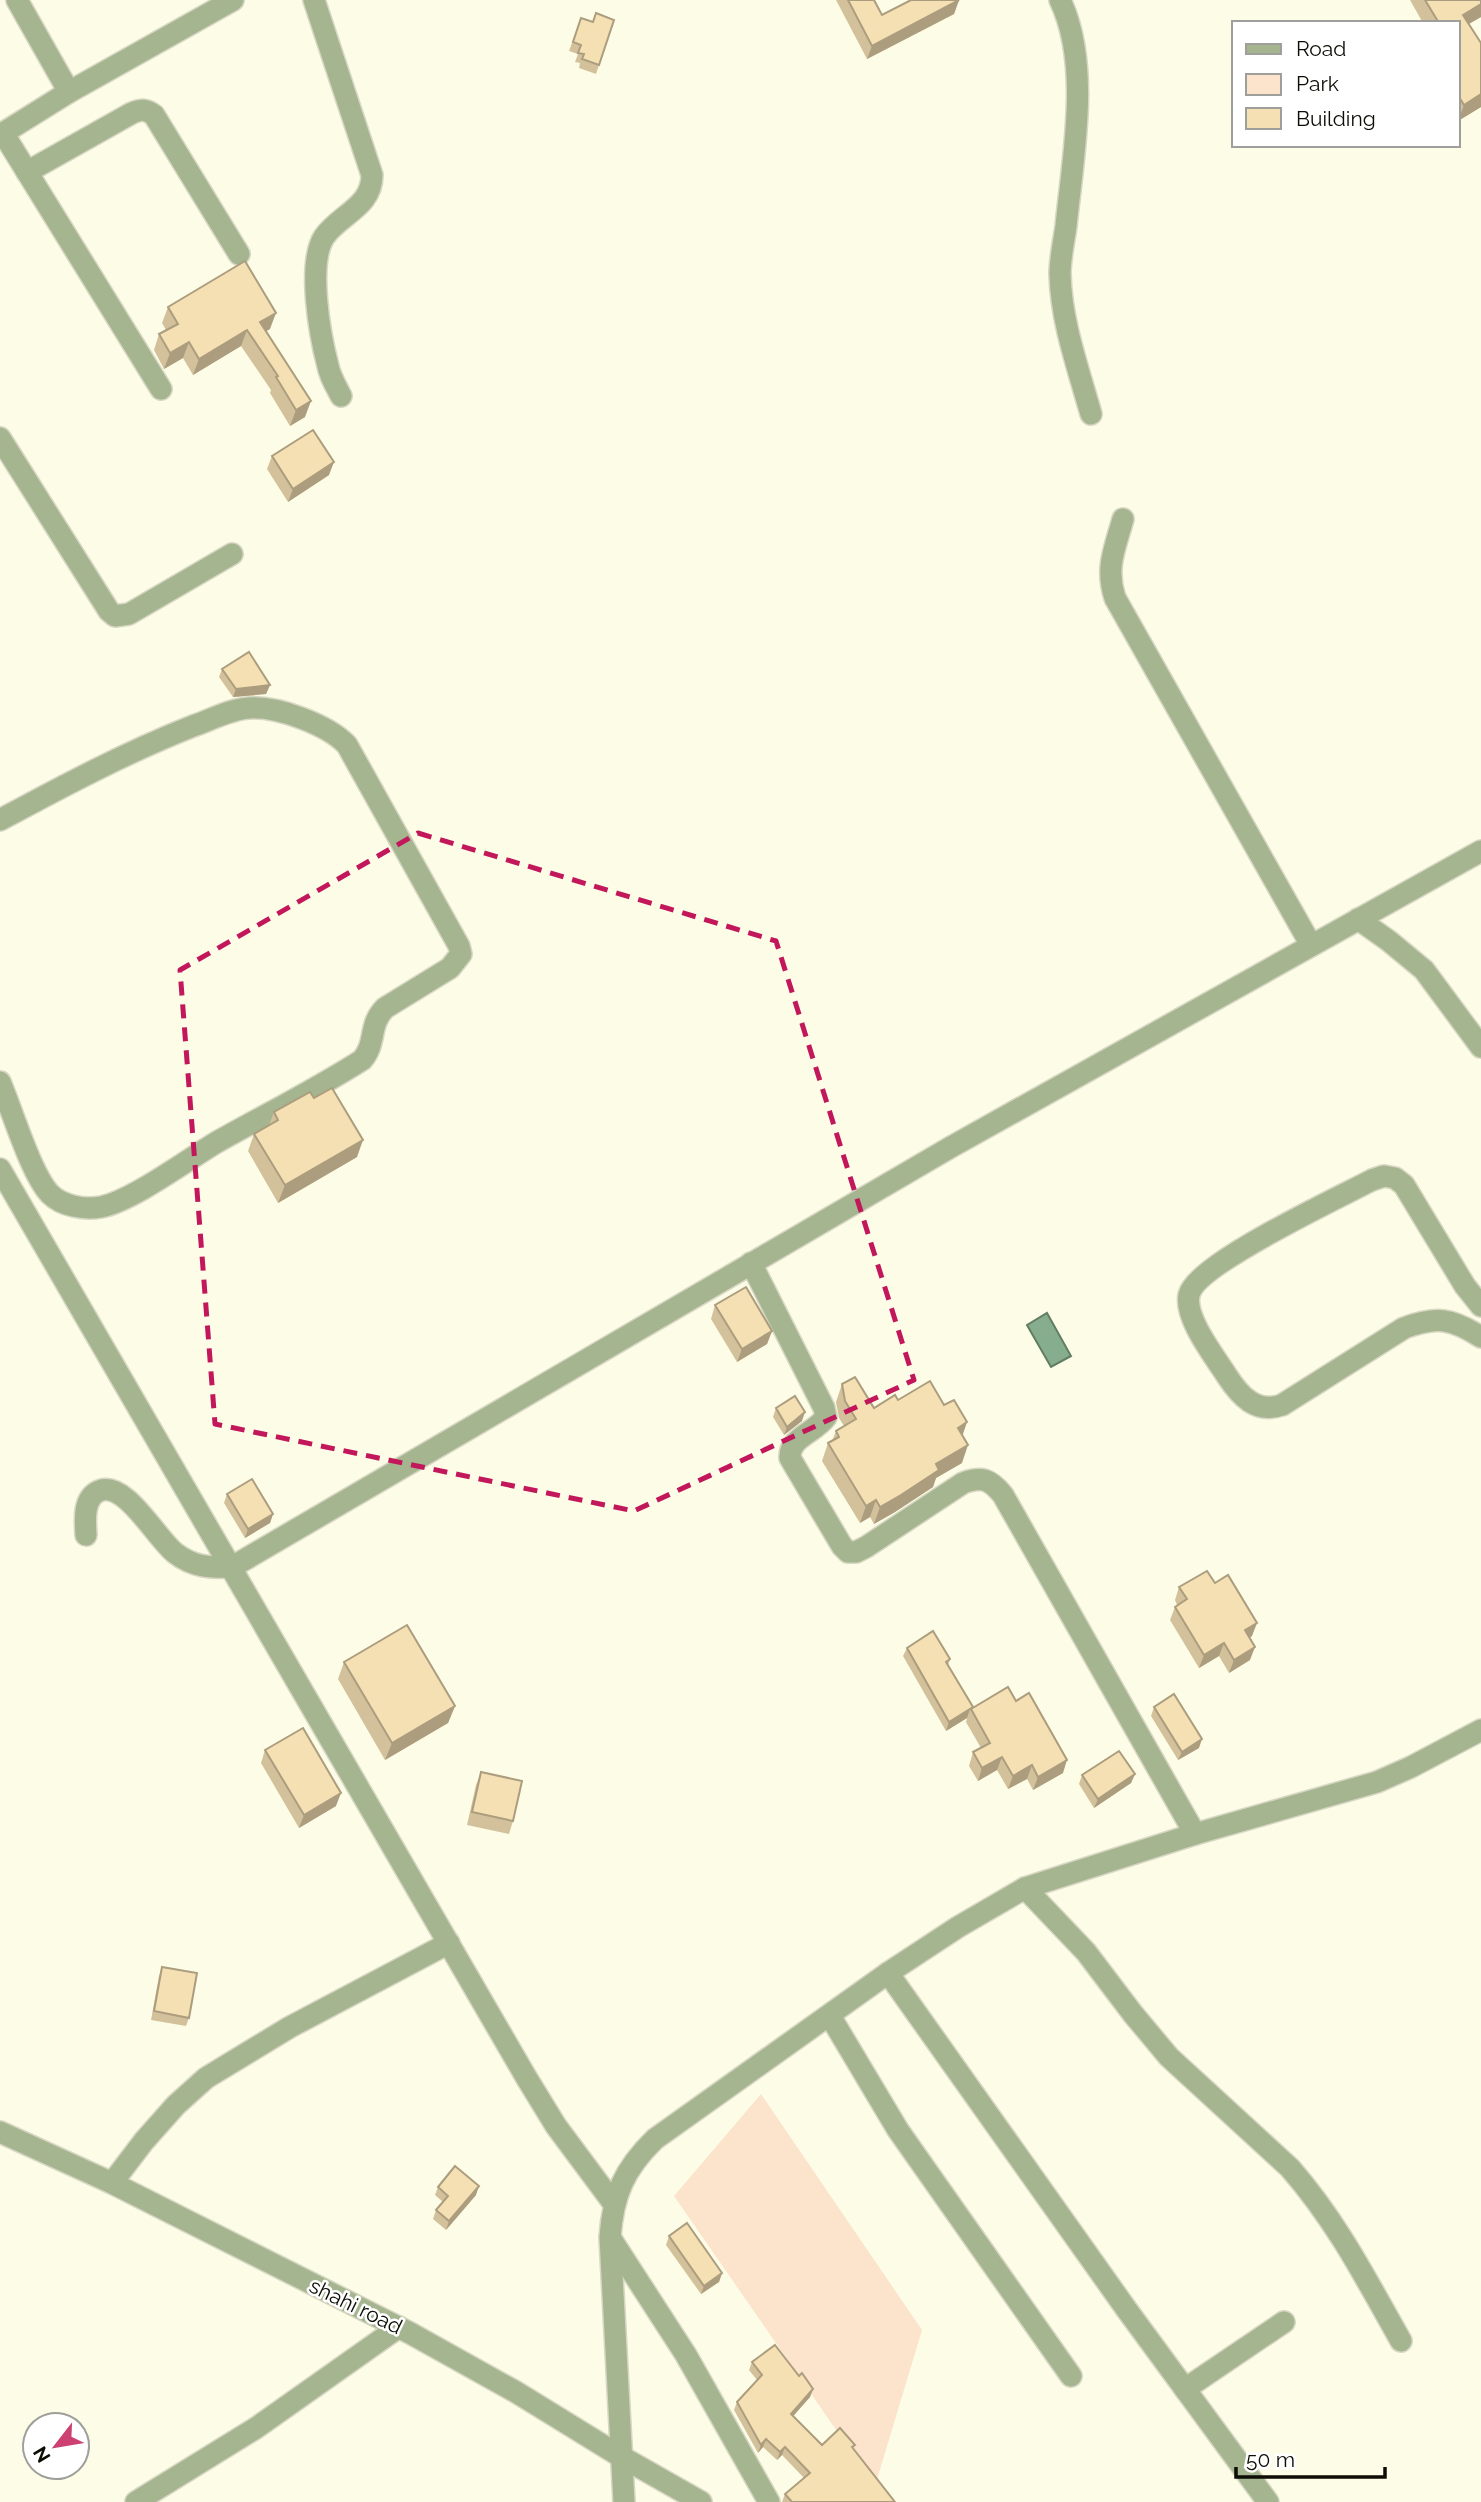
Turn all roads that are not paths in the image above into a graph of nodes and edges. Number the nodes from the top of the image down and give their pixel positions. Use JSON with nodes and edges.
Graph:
{"nodes":[{"id":1,"x":17,"y":0,"type":"edge"},
{"id":2,"x":233,"y":0,"type":"edge"},
{"id":3,"x":314,"y":0,"type":"edge"},
{"id":4,"x":1060,"y":0,"type":"edge"},
{"id":5,"x":69,"y":92,"type":"junction"},
{"id":6,"x":2,"y":134,"type":"edge"},
{"id":7,"x":27,"y":172,"type":"junction"},
{"id":8,"x":239,"y":254,"type":"dead end"},
{"id":9,"x":161,"y":388,"type":"dead end"},
{"id":10,"x":341,"y":396,"type":"dead end"},
{"id":11,"x":1091,"y":414,"type":"dead end"},
{"id":12,"x":0,"y":438,"type":"edge"},
{"id":13,"x":1123,"y":519,"type":"dead end"},
{"id":14,"x":232,"y":554,"type":"dead end"},
{"id":15,"x":0,"y":820,"type":"edge"},
{"id":16,"x":1481,"y":851,"type":"edge"},
{"id":17,"x":1358,"y":919,"type":"junction"},
{"id":18,"x":1311,"y":945,"type":"junction"},
{"id":19,"x":1481,"y":1047,"type":"edge"},
{"id":20,"x":0,"y":1082,"type":"edge"},
{"id":21,"x":0,"y":1168,"type":"edge"},
{"id":22,"x":9,"y":1200,"type":"edge"},
{"id":23,"x":751,"y":1263,"type":"junction"},
{"id":24,"x":1481,"y":1306,"type":"edge"},
{"id":25,"x":1481,"y":1337,"type":"edge"},
{"id":26,"x":86,"y":1535,"type":"dead end"},
{"id":27,"x":232,"y":1567,"type":"junction"},
{"id":28,"x":1481,"y":1730,"type":"edge"},
{"id":29,"x":1195,"y":1834,"type":"junction"},
{"id":30,"x":1025,"y":1888,"type":"junction"},
{"id":31,"x":449,"y":1943,"type":"junction"},
{"id":32,"x":888,"y":1973,"type":"junction"},
{"id":33,"x":830,"y":2016,"type":"junction"},
{"id":34,"x":0,"y":2132,"type":"edge"},
{"id":35,"x":112,"y":2183,"type":"junction"},
{"id":36,"x":614,"y":2204,"type":"junction"},
{"id":37,"x":610,"y":2237,"type":"junction"},
{"id":38,"x":1284,"y":2322,"type":"dead end"},
{"id":39,"x":399,"y":2327,"type":"junction"},
{"id":40,"x":1401,"y":2341,"type":"dead end"},
{"id":41,"x":1071,"y":2376,"type":"dead end"},
{"id":42,"x":1185,"y":2389,"type":"junction"},
{"id":43,"x":620,"y":2456,"type":"junction"},
{"id":44,"x":136,"y":2502,"type":"edge"},
{"id":45,"x":624,"y":2502,"type":"edge"},
{"id":46,"x":701,"y":2502,"type":"edge"},
{"id":47,"x":769,"y":2502,"type":"edge"},
{"id":48,"x":1268,"y":2502,"type":"edge"}],
"edges":[{"from":1,"to":5,"type":"street"},
{"from":2,"to":5,"type":"street"},
{"from":3,"to":10,"type":"street"},
{"from":4,"to":11,"type":"street"},
{"from":5,"to":6,"type":"street"},
{"from":6,"to":7,"type":"street"},
{"from":7,"to":8,"type":"street"},
{"from":7,"to":9,"type":"street"},
{"from":12,"to":14,"type":"street"},
{"from":13,"to":18,"type":"street"},
{"from":15,"to":20,"type":"street"},
{"from":16,"to":17,"type":"street"},
{"from":17,"to":18,"type":"street"},
{"from":17,"to":19,"type":"street"},
{"from":18,"to":23,"type":"street"},
{"from":21,"to":22,"type":"street"},
{"from":22,"to":27,"type":"street"},
{"from":23,"to":27,"type":"street"},
{"from":23,"to":29,"type":"street"},
{"from":24,"to":25,"type":"street"},
{"from":26,"to":27,"type":"street"},
{"from":27,"to":31,"type":"street"},
{"from":28,"to":29,"type":"street"},
{"from":29,"to":30,"type":"street"},
{"from":30,"to":32,"type":"street"},
{"from":30,"to":40,"type":"street"},
{"from":31,"to":35,"type":"street"},
{"from":31,"to":36,"type":"street"},
{"from":32,"to":33,"type":"street"},
{"from":32,"to":42,"type":"street"},
{"from":33,"to":36,"type":"street"},
{"from":33,"to":41,"type":"street"},
{"from":34,"to":35,"type":"street","name":"shahi road"},
{"from":35,"to":39,"type":"street","name":"shahi road"},
{"from":36,"to":37,"type":"street"},
{"from":37,"to":43,"type":"street"},
{"from":37,"to":47,"type":"street"},
{"from":38,"to":42,"type":"street"},
{"from":39,"to":43,"type":"street","name":"shahi road"},
{"from":39,"to":44,"type":"street"},
{"from":42,"to":48,"type":"street"},
{"from":43,"to":45,"type":"street"},
{"from":43,"to":46,"type":"street","name":"shahi road"}]}
